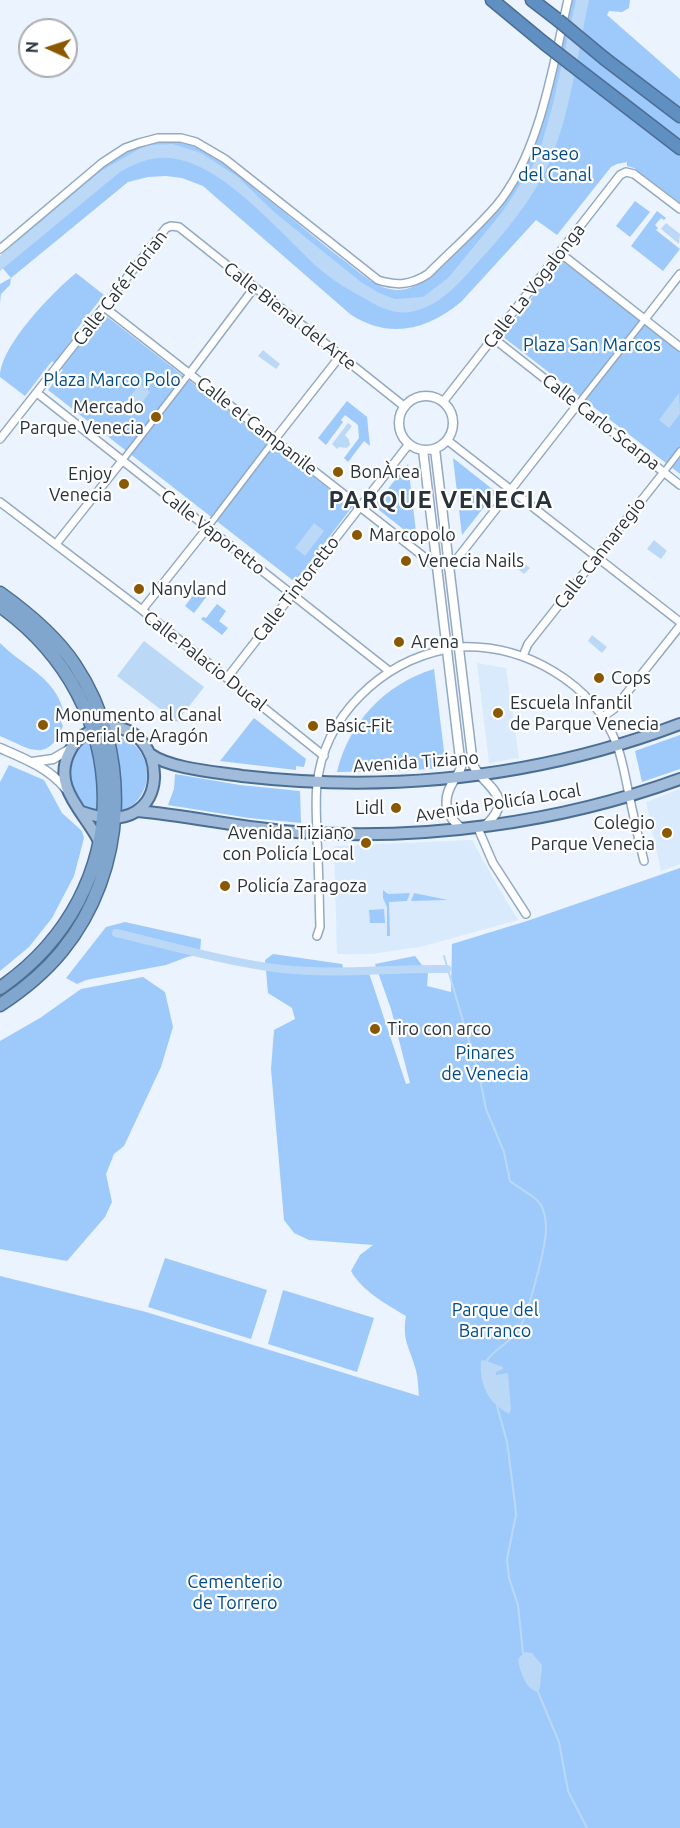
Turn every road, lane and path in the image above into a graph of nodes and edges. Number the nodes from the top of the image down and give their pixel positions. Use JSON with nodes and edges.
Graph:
{"nodes":[{"id":1,"x":492,"y":0,"type":"edge"},
{"id":2,"x":532,"y":0,"type":"edge"},
{"id":3,"x":568,"y":0,"type":"edge"},
{"id":4,"x":680,"y":116,"type":"edge"},
{"id":5,"x":680,"y":148,"type":"edge"},
{"id":6,"x":680,"y":209,"type":"edge"},
{"id":7,"x":175,"y":226,"type":"joint"},
{"id":8,"x":0,"y":249,"type":"edge"},
{"id":9,"x":560,"y":253,"type":"junction"},
{"id":10,"x":680,"y":274,"type":"edge"},
{"id":11,"x":255,"y":288,"type":"junction"},
{"id":12,"x":104,"y":308,"type":"junction"},
{"id":13,"x":645,"y":319,"type":"junction"},
{"id":14,"x":493,"y":338,"type":"junction"},
{"id":15,"x":680,"y":347,"type":"edge"},
{"id":16,"x":341,"y":355,"type":"junction"},
{"id":17,"x":190,"y":373,"type":"junction"},
{"id":18,"x":37,"y":393,"type":"junction"},
{"id":19,"x":443,"y":402,"type":"junction"},
{"id":20,"x":578,"y":404,"type":"junction"},
{"id":21,"x":405,"y":407,"type":"junction"},
{"id":22,"x":275,"y":439,"type":"junction"},
{"id":23,"x":0,"y":440,"type":"edge"},
{"id":24,"x":447,"y":440,"type":"junction"},
{"id":25,"x":409,"y":444,"type":"junction"},
{"id":26,"x":435,"y":448,"type":"junction"},
{"id":27,"x":423,"y":450,"type":"junction"},
{"id":28,"x":680,"y":451,"type":"edge"},
{"id":29,"x":122,"y":461,"type":"junction"},
{"id":30,"x":664,"y":472,"type":"junction"},
{"id":31,"x":680,"y":485,"type":"edge"},
{"id":32,"x":512,"y":489,"type":"junction"},
{"id":33,"x":0,"y":502,"type":"edge"},
{"id":34,"x":360,"y":508,"type":"junction"},
{"id":35,"x":207,"y":527,"type":"junction"},
{"id":36,"x":56,"y":544,"type":"junction"},
{"id":37,"x":597,"y":556,"type":"junction"},
{"id":38,"x":437,"y":567,"type":"junction"},
{"id":39,"x":449,"y":568,"type":"junction"},
{"id":40,"x":0,"y":593,"type":"edge"},
{"id":41,"x":293,"y":594,"type":"junction"},
{"id":42,"x":0,"y":606,"type":"edge"},
{"id":43,"x":142,"y":610,"type":"junction"},
{"id":44,"x":680,"y":624,"type":"edge"},
{"id":45,"x":459,"y":647,"type":"junction"},
{"id":46,"x":447,"y":649,"type":"junction"},
{"id":47,"x":523,"y":656,"type":"junction"},
{"id":48,"x":390,"y":671,"type":"junction"},
{"id":49,"x":227,"y":678,"type":"junction"},
{"id":50,"x":602,"y":718,"type":"junction"},
{"id":51,"x":680,"y":724,"type":"edge"},
{"id":52,"x":99,"y":729,"type":"junction"},
{"id":53,"x":617,"y":746,"type":"junction"},
{"id":54,"x":0,"y":748,"type":"edge"},
{"id":55,"x":70,"y":749,"type":"junction"},
{"id":56,"x":150,"y":754,"type":"junction"},
{"id":57,"x":324,"y":756,"type":"junction"},
{"id":58,"x":32,"y":762,"type":"junction"},
{"id":59,"x":482,"y":775,"type":"junction"},
{"id":60,"x":455,"y":778,"type":"junction"},
{"id":61,"x":680,"y":778,"type":"edge"},
{"id":62,"x":317,"y":782,"type":"junction"},
{"id":63,"x":65,"y":788,"type":"junction"},
{"id":64,"x":629,"y":795,"type":"junction"},
{"id":65,"x":138,"y":811,"type":"junction"},
{"id":66,"x":81,"y":812,"type":"junction"},
{"id":67,"x":109,"y":818,"type":"junction"},
{"id":68,"x":482,"y":826,"type":"junction"},
{"id":69,"x":461,"y":828,"type":"junction"},
{"id":70,"x":317,"y":833,"type":"junction"},
{"id":71,"x":99,"y":841,"type":"junction"},
{"id":72,"x":644,"y":861,"type":"dead end"},
{"id":73,"x":526,"y":914,"type":"dead end"},
{"id":74,"x":317,"y":936,"type":"dead end"},
{"id":75,"x":0,"y":988,"type":"edge"},
{"id":76,"x":0,"y":1005,"type":"edge"}],
"edges":[{"from":1,"to":5,"type":"highway","bridge":true},
{"from":2,"to":4,"type":"highway","bridge":true},
{"from":3,"to":8,"type":"street"},
{"from":6,"to":9,"type":"street","name":"Calle La Vogalonga"},
{"from":7,"to":11,"type":"street","name":"Calle Bienal del Arte"},
{"from":7,"to":12,"type":"street","name":"Calle Café Florian"},
{"from":9,"to":13,"type":"street"},
{"from":9,"to":14,"type":"street","name":"Calle La Vogalonga"},
{"from":10,"to":13,"type":"street"},
{"from":11,"to":16,"type":"street","name":"Calle Bienal del Arte"},
{"from":11,"to":17,"type":"street"},
{"from":12,"to":17,"type":"street","name":"Calle el Campanile"},
{"from":12,"to":18,"type":"street","name":"Calle Café Florian"},
{"from":13,"to":15,"type":"street"},
{"from":13,"to":20,"type":"street"},
{"from":14,"to":19,"type":"street","name":"Calle La Vogalonga"},
{"from":14,"to":20,"type":"street","name":"Calle Carlo Scarpa"},
{"from":16,"to":21,"type":"street","name":"Calle Bienal del Arte"},
{"from":16,"to":22,"type":"street"},
{"from":17,"to":22,"type":"street","name":"Calle el Campanile"},
{"from":17,"to":29,"type":"street"},
{"from":18,"to":23,"type":"street","name":"Calle Café Florian"},
{"from":18,"to":29,"type":"street","name":"Calle Vaporetto"},
{"from":19,"to":21,"type":"street"},
{"from":19,"to":24,"type":"street"},
{"from":20,"to":30,"type":"street","name":"Calle Carlo Scarpa"},
{"from":20,"to":32,"type":"street"},
{"from":21,"to":25,"type":"street"},
{"from":22,"to":34,"type":"street","name":"Calle el Campanile"},
{"from":22,"to":35,"type":"street"},
{"from":24,"to":26,"type":"street"},
{"from":24,"to":32,"type":"street"},
{"from":25,"to":27,"type":"street"},
{"from":25,"to":34,"type":"street","name":"Calle Tintoretto"},
{"from":26,"to":27,"type":"street"},
{"from":26,"to":39,"type":"street"},
{"from":27,"to":38,"type":"street"},
{"from":28,"to":30,"type":"street","name":"Calle Cannaregio"},
{"from":29,"to":35,"type":"street","name":"Calle Vaporetto"},
{"from":29,"to":36,"type":"street"},
{"from":30,"to":31,"type":"street","name":"Calle Carlo Scarpa"},
{"from":30,"to":37,"type":"street","name":"Calle Cannaregio"},
{"from":32,"to":37,"type":"street"},
{"from":32,"to":39,"type":"street"},
{"from":33,"to":36,"type":"street","name":"Calle Palacio Ducal"},
{"from":34,"to":38,"type":"street","name":"Calle el Campanile"},
{"from":34,"to":41,"type":"street","name":"Calle Tintoretto"},
{"from":35,"to":41,"type":"street","name":"Calle Vaporetto"},
{"from":35,"to":43,"type":"street"},
{"from":36,"to":43,"type":"street","name":"Calle Palacio Ducal"},
{"from":37,"to":44,"type":"street"},
{"from":37,"to":47,"type":"street","name":"Calle Cannaregio"},
{"from":38,"to":46,"type":"street"},
{"from":39,"to":45,"type":"street"},
{"from":40,"to":52,"type":"highway"},
{"from":41,"to":48,"type":"street","name":"Calle Vaporetto"},
{"from":41,"to":49,"type":"street","name":"Calle Tintoretto"},
{"from":42,"to":52,"type":"highway"},
{"from":43,"to":49,"type":"street","name":"Calle Palacio Ducal"},
{"from":44,"to":50,"type":"street"},
{"from":45,"to":47,"type":"street"},
{"from":45,"to":59,"type":"street"},
{"from":46,"to":48,"type":"street"},
{"from":46,"to":60,"type":"street"},
{"from":47,"to":50,"type":"street"},
{"from":48,"to":57,"type":"street"},
{"from":49,"to":57,"type":"street","name":"Calle Palacio Ducal"},
{"from":50,"to":53,"type":"street"},
{"from":51,"to":53,"type":"main road","name":"Avenida Tiziano"},
{"from":52,"to":55,"type":"main road"},
{"from":52,"to":56,"type":"main road"},
{"from":52,"to":67,"type":"highway"},
{"from":53,"to":59,"type":"main road","name":"Avenida Tiziano"},
{"from":53,"to":64,"type":"street"},
{"from":54,"to":58,"type":"street"},
{"from":55,"to":58,"type":"street"},
{"from":55,"to":63,"type":"main road"},
{"from":56,"to":62,"type":"main road","name":"Avenida Tiziano"},
{"from":56,"to":65,"type":"main road"},
{"from":57,"to":62,"type":"street"},
{"from":58,"to":63,"type":"street"},
{"from":59,"to":60,"type":"main road","name":"Avenida Tiziano"},
{"from":59,"to":68,"type":"street"},
{"from":60,"to":62,"type":"main road","name":"Avenida Tiziano"},
{"from":60,"to":69,"type":"street"},
{"from":61,"to":64,"type":"main road","name":"Avenida Policía Local"},
{"from":62,"to":70,"type":"street"},
{"from":63,"to":66,"type":"main road"},
{"from":64,"to":68,"type":"main road","name":"Avenida Policía Local"},
{"from":64,"to":72,"type":"street"},
{"from":65,"to":67,"type":"main road"},
{"from":65,"to":70,"type":"main road","name":"Avenida Policía Local"},
{"from":66,"to":67,"type":"main road"},
{"from":66,"to":71,"type":"main road"},
{"from":67,"to":71,"type":"highway"},
{"from":67,"to":76,"type":"highway"},
{"from":68,"to":69,"type":"main road","name":"Avenida Policía Local"},
{"from":68,"to":73,"type":"street"},
{"from":69,"to":70,"type":"main road","name":"Avenida Policía Local"},
{"from":70,"to":74,"type":"street"},
{"from":71,"to":75,"type":"highway"}]}
